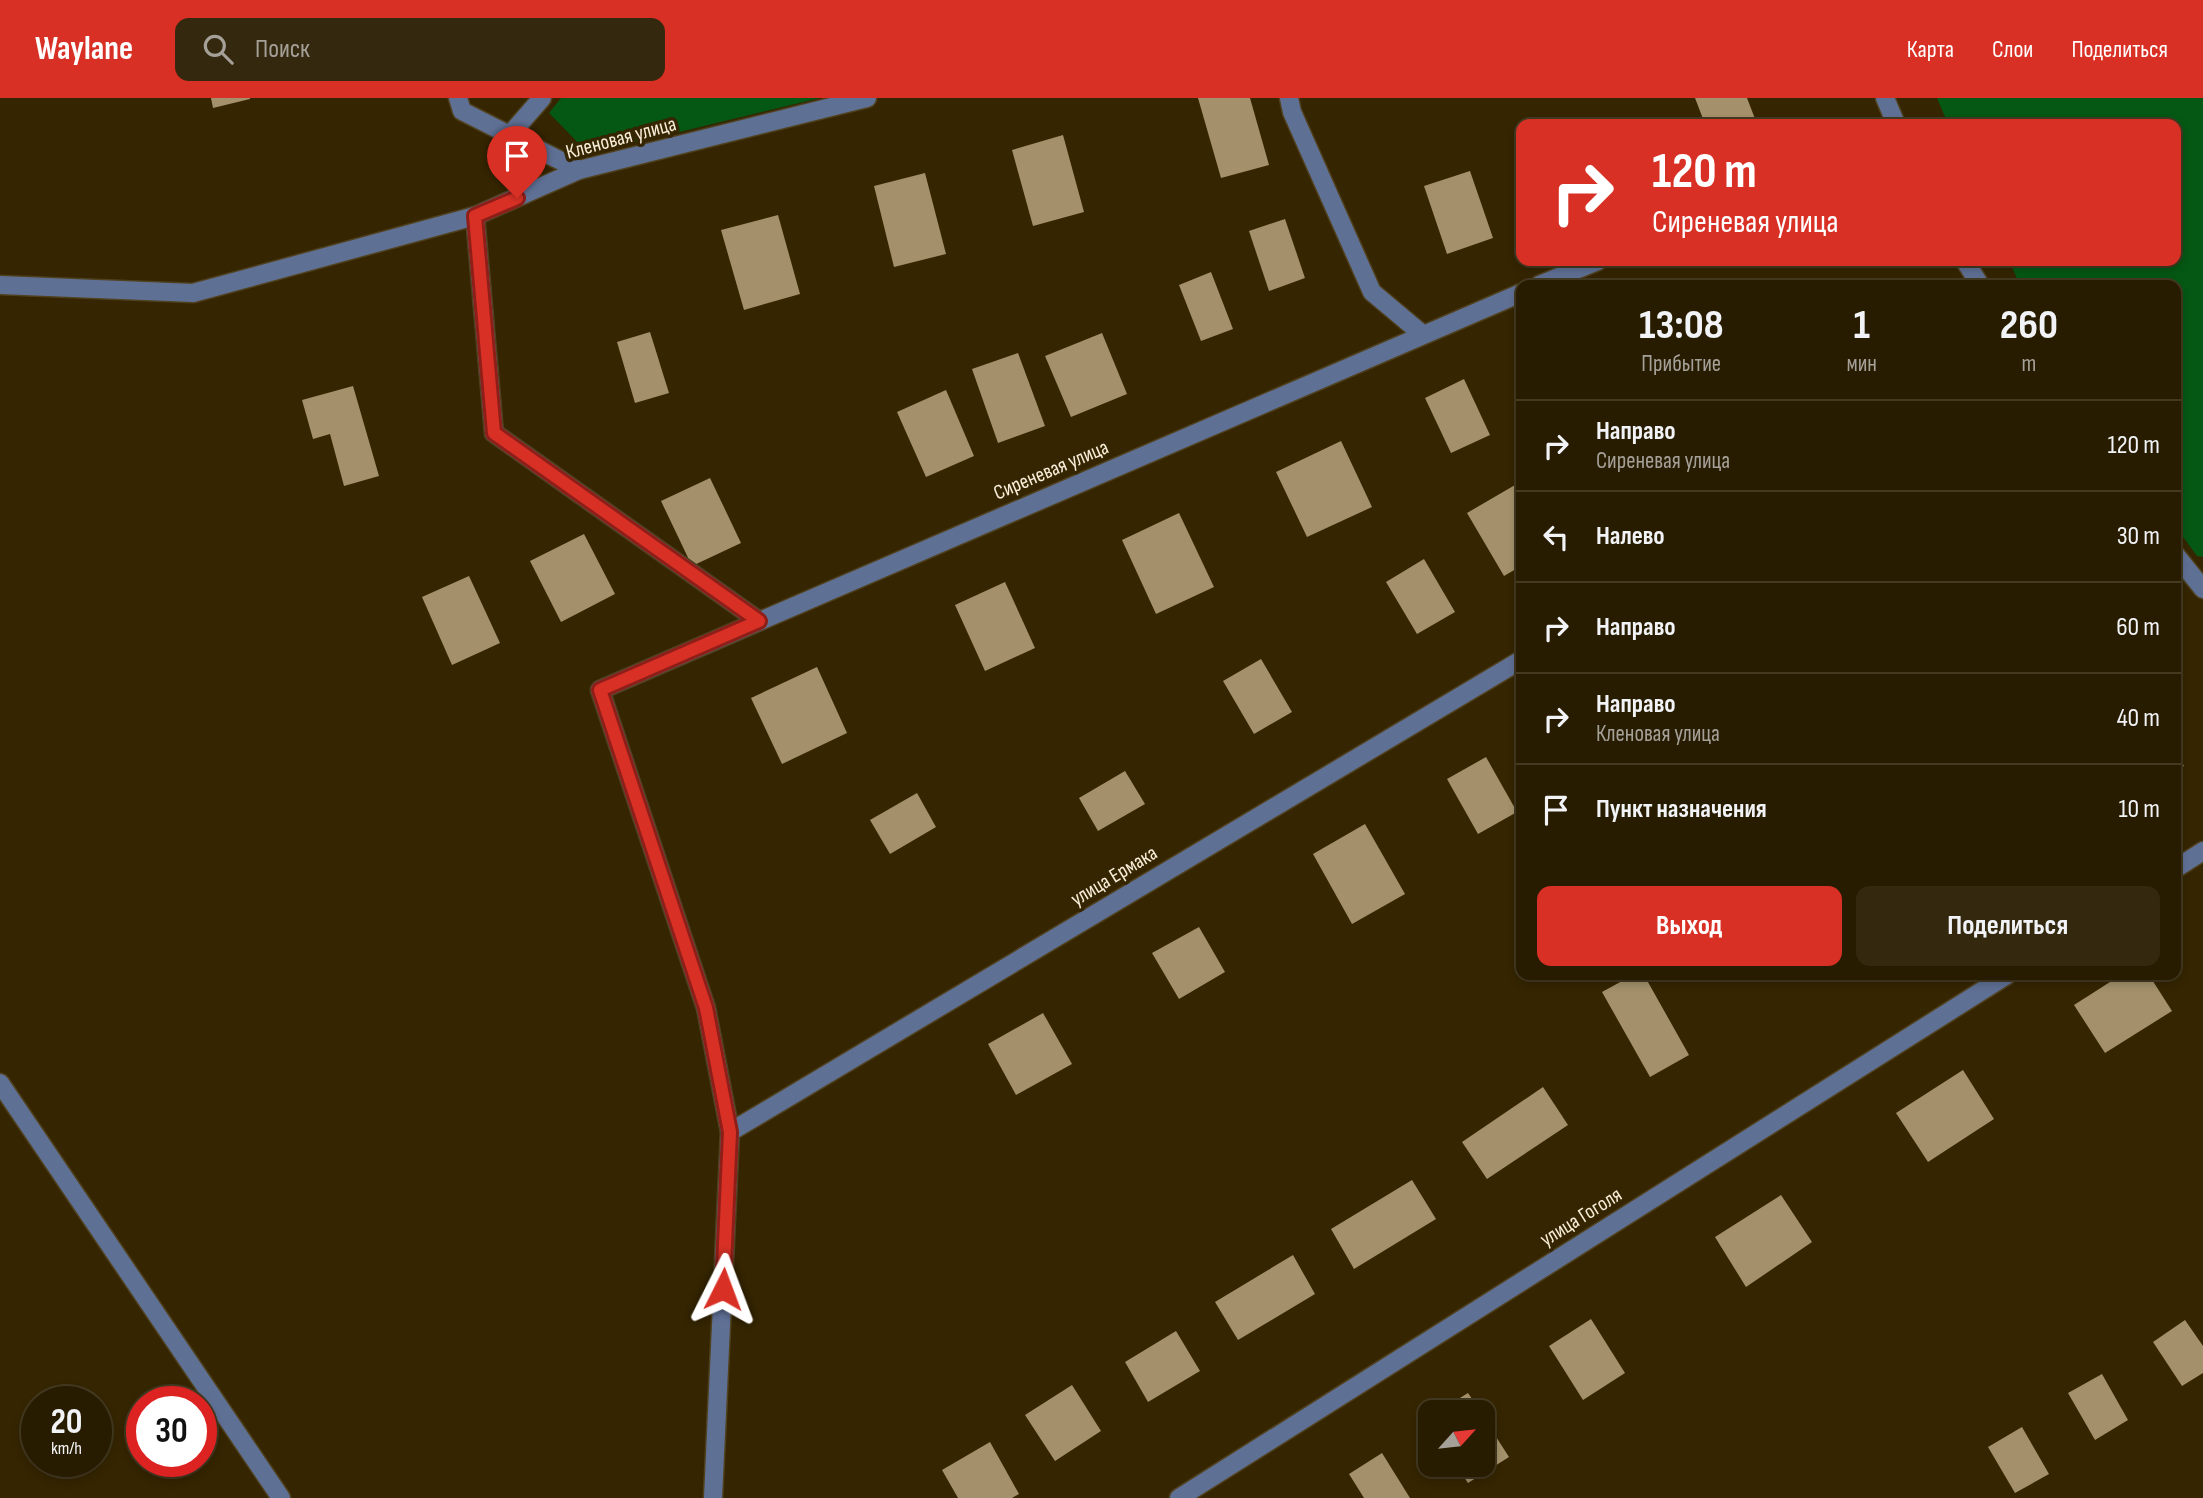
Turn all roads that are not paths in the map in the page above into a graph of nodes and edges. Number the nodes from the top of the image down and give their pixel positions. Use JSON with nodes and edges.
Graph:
{"nodes":[{"id":1,"x":458,"y":98,"type":"edge"},
{"id":2,"x":542,"y":98,"type":"edge"},
{"id":3,"x":867,"y":98,"type":"edge"},
{"id":4,"x":1289,"y":98,"type":"edge"},
{"id":5,"x":1885,"y":98,"type":"edge"},
{"id":6,"x":1894,"y":119,"type":"edge"},
{"id":7,"x":508,"y":136,"type":"junction"},
{"id":8,"x":579,"y":170,"type":"junction"},
{"id":9,"x":475,"y":216,"type":"junction"},
{"id":10,"x":1586,"y":266,"type":"edge"},
{"id":11,"x":1551,"y":280,"type":"edge"},
{"id":12,"x":0,"y":285,"type":"edge"},
{"id":13,"x":1516,"y":295,"type":"edge"},
{"id":14,"x":1422,"y":334,"type":"junction"},
{"id":15,"x":2181,"y":562,"type":"edge"},
{"id":16,"x":2203,"y":589,"type":"edge"},
{"id":17,"x":759,"y":621,"type":"junction"},
{"id":18,"x":1516,"y":663,"type":"edge"},
{"id":19,"x":2203,"y":851,"type":"edge"},
{"id":20,"x":2181,"y":865,"type":"edge"},
{"id":21,"x":1999,"y":980,"type":"edge"},
{"id":22,"x":0,"y":1083,"type":"edge"},
{"id":23,"x":730,"y":1132,"type":"junction"},
{"id":24,"x":281,"y":1498,"type":"edge"},
{"id":25,"x":713,"y":1498,"type":"edge"},
{"id":26,"x":1179,"y":1498,"type":"edge"}],
"edges":[{"from":1,"to":7,"type":"street"},
{"from":2,"to":7,"type":"street"},
{"from":3,"to":8,"type":"street","name":"Кленовая улица"},
{"from":4,"to":14,"type":"street"},
{"from":5,"to":6,"type":"street"},
{"from":7,"to":8,"type":"street"},
{"from":8,"to":9,"type":"street","name":"Кленовая улица"},
{"from":9,"to":12,"type":"street","name":"Кленовая улица"},
{"from":9,"to":17,"type":"street"},
{"from":10,"to":11,"type":"street"},
{"from":13,"to":14,"type":"street","name":"Сиреневая улица"},
{"from":14,"to":17,"type":"street","name":"Сиреневая улица"},
{"from":15,"to":16,"type":"street"},
{"from":17,"to":23,"type":"street","name":"Сиреневая улица"},
{"from":18,"to":23,"type":"street","name":"улица Ермака"},
{"from":19,"to":20,"type":"street"},
{"from":21,"to":26,"type":"street","name":"улица Гоголя"},
{"from":22,"to":24,"type":"street"},
{"from":23,"to":25,"type":"street"}]}
